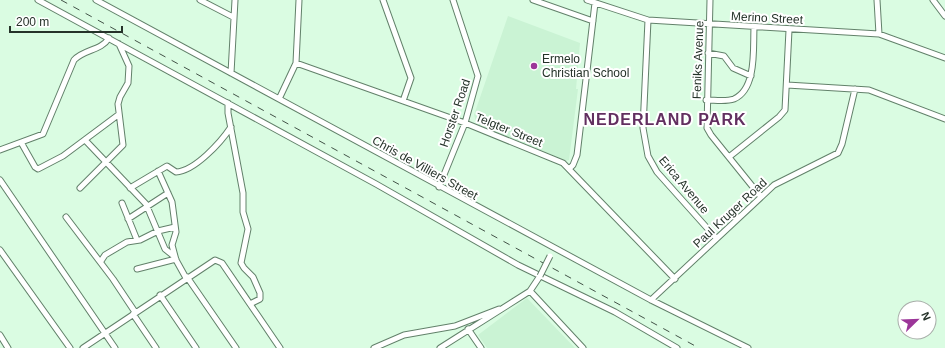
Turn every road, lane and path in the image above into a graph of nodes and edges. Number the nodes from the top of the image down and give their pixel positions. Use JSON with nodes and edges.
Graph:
{"nodes":[{"id":1,"x":38,"y":0,"type":"edge"},
{"id":2,"x":96,"y":0,"type":"edge"},
{"id":3,"x":200,"y":0,"type":"edge"},
{"id":4,"x":234,"y":0,"type":"edge"},
{"id":5,"x":299,"y":0,"type":"edge"},
{"id":6,"x":384,"y":0,"type":"edge"},
{"id":7,"x":453,"y":0,"type":"edge"},
{"id":8,"x":533,"y":0,"type":"edge"},
{"id":9,"x":587,"y":0,"type":"edge"},
{"id":10,"x":710,"y":0,"type":"edge"},
{"id":11,"x":877,"y":0,"type":"edge"},
{"id":12,"x":933,"y":0,"type":"edge"},
{"id":13,"x":595,"y":3,"type":"junction"},
{"id":14,"x":945,"y":16,"type":"edge"},
{"id":15,"x":233,"y":17,"type":"junction"},
{"id":16,"x":648,"y":20,"type":"junction"},
{"id":17,"x":593,"y":21,"type":"junction"},
{"id":18,"x":709,"y":25,"type":"junction"},
{"id":19,"x":754,"y":28,"type":"junction"},
{"id":20,"x":789,"y":30,"type":"junction"},
{"id":21,"x":879,"y":34,"type":"junction"},
{"id":22,"x":109,"y":38,"type":"junction"},
{"id":23,"x":119,"y":43,"type":"junction"},
{"id":24,"x":708,"y":54,"type":"junction"},
{"id":25,"x":945,"y":58,"type":"edge"},
{"id":26,"x":296,"y":63,"type":"junction"},
{"id":27,"x":230,"y":73,"type":"junction"},
{"id":28,"x":751,"y":76,"type":"junction"},
{"id":29,"x":787,"y":86,"type":"junction"},
{"id":30,"x":855,"y":89,"type":"junction"},
{"id":31,"x":279,"y":99,"type":"junction"},
{"id":32,"x":706,"y":100,"type":"junction"},
{"id":33,"x":403,"y":101,"type":"junction"},
{"id":34,"x":228,"y":103,"type":"junction"},
{"id":35,"x":118,"y":115,"type":"junction"},
{"id":36,"x":945,"y":119,"type":"edge"},
{"id":37,"x":465,"y":123,"type":"junction"},
{"id":38,"x":231,"y":127,"type":"junction"},
{"id":39,"x":86,"y":140,"type":"junction"},
{"id":40,"x":22,"y":144,"type":"junction"},
{"id":41,"x":0,"y":150,"type":"edge"},
{"id":42,"x":729,"y":157,"type":"junction"},
{"id":43,"x":105,"y":162,"type":"junction"},
{"id":44,"x":570,"y":168,"type":"junction"},
{"id":45,"x":158,"y":171,"type":"junction"},
{"id":46,"x":0,"y":180,"type":"edge"},
{"id":47,"x":439,"y":187,"type":"junction"},
{"id":48,"x":80,"y":188,"type":"dead end"},
{"id":49,"x":130,"y":188,"type":"junction"},
{"id":50,"x":168,"y":193,"type":"junction"},
{"id":51,"x":761,"y":197,"type":"junction"},
{"id":52,"x":122,"y":203,"type":"dead end"},
{"id":53,"x":147,"y":206,"type":"junction"},
{"id":54,"x":66,"y":217,"type":"dead end"},
{"id":55,"x":128,"y":219,"type":"junction"},
{"id":56,"x":175,"y":227,"type":"junction"},
{"id":57,"x":158,"y":231,"type":"junction"},
{"id":58,"x":716,"y":238,"type":"junction"},
{"id":59,"x":137,"y":240,"type":"junction"},
{"id":60,"x":554,"y":248,"type":"junction"},
{"id":61,"x":0,"y":250,"type":"edge"},
{"id":62,"x":175,"y":258,"type":"junction"},
{"id":63,"x":100,"y":262,"type":"junction"},
{"id":64,"x":137,"y":269,"type":"dead end"},
{"id":65,"x":540,"y":276,"type":"junction"},
{"id":66,"x":186,"y":278,"type":"junction"},
{"id":67,"x":675,"y":279,"type":"junction"},
{"id":68,"x":530,"y":291,"type":"junction"},
{"id":69,"x":160,"y":295,"type":"junction"},
{"id":70,"x":651,"y":300,"type":"junction"},
{"id":71,"x":250,"y":304,"type":"junction"},
{"id":72,"x":499,"y":309,"type":"junction"},
{"id":73,"x":134,"y":313,"type":"junction"},
{"id":74,"x":468,"y":329,"type":"junction"},
{"id":75,"x":104,"y":333,"type":"junction"},
{"id":76,"x":0,"y":335,"type":"edge"},
{"id":77,"x":67,"y":347,"type":"edge"},
{"id":78,"x":8,"y":348,"type":"edge"},
{"id":79,"x":83,"y":348,"type":"edge"},
{"id":80,"x":115,"y":348,"type":"edge"},
{"id":81,"x":156,"y":348,"type":"edge"},
{"id":82,"x":196,"y":348,"type":"edge"},
{"id":83,"x":236,"y":348,"type":"edge"},
{"id":84,"x":280,"y":348,"type":"edge"},
{"id":85,"x":374,"y":348,"type":"edge"},
{"id":86,"x":440,"y":348,"type":"edge"},
{"id":87,"x":481,"y":348,"type":"edge"},
{"id":88,"x":583,"y":348,"type":"edge"},
{"id":89,"x":677,"y":348,"type":"edge"},
{"id":90,"x":748,"y":348,"type":"edge"}],
"edges":[{"from":1,"to":22,"type":"street"},
{"from":2,"to":27,"type":"street","name":"Chris de Villiers Street"},
{"from":3,"to":15,"type":"street"},
{"from":4,"to":15,"type":"street"},
{"from":5,"to":26,"type":"street"},
{"from":6,"to":33,"type":"street"},
{"from":7,"to":37,"type":"street","name":"Horster Road"},
{"from":8,"to":17,"type":"street"},
{"from":9,"to":13,"type":"street","name":"Merino Street"},
{"from":10,"to":18,"type":"street","name":"Feniks Avenue"},
{"from":11,"to":21,"type":"street"},
{"from":12,"to":14,"type":"street"},
{"from":13,"to":16,"type":"street","name":"Merino Street"},
{"from":13,"to":17,"type":"street"},
{"from":15,"to":27,"type":"street"},
{"from":16,"to":18,"type":"street","name":"Merino Street"},
{"from":16,"to":58,"type":"street","name":"Erica Avenue"},
{"from":17,"to":44,"type":"street"},
{"from":18,"to":19,"type":"street","name":"Merino Street"},
{"from":18,"to":24,"type":"street","name":"Feniks Avenue"},
{"from":19,"to":20,"type":"street","name":"Merino Street"},
{"from":19,"to":28,"type":"street"},
{"from":20,"to":21,"type":"street","name":"Merino Street"},
{"from":20,"to":29,"type":"street"},
{"from":21,"to":25,"type":"street","name":"Merino Street"},
{"from":22,"to":23,"type":"street"},
{"from":22,"to":40,"type":"street"},
{"from":23,"to":34,"type":"street"},
{"from":23,"to":35,"type":"street"},
{"from":24,"to":28,"type":"street"},
{"from":24,"to":32,"type":"street","name":"Feniks Avenue"},
{"from":26,"to":31,"type":"street"},
{"from":26,"to":33,"type":"street","name":"Telgter Street"},
{"from":27,"to":31,"type":"street","name":"Chris de Villiers Street"},
{"from":28,"to":32,"type":"street"},
{"from":29,"to":30,"type":"street"},
{"from":29,"to":42,"type":"street"},
{"from":30,"to":36,"type":"street"},
{"from":30,"to":51,"type":"street","name":"Paul Kruger Road"},
{"from":31,"to":47,"type":"street","name":"Chris de Villiers Street"},
{"from":32,"to":42,"type":"street","name":"Feniks Avenue"},
{"from":33,"to":37,"type":"street","name":"Telgter Street"},
{"from":34,"to":38,"type":"street"},
{"from":34,"to":65,"type":"street"},
{"from":35,"to":39,"type":"street"},
{"from":35,"to":43,"type":"street"},
{"from":37,"to":44,"type":"street","name":"Telgter Street"},
{"from":37,"to":47,"type":"street","name":"Horster Road"},
{"from":38,"to":45,"type":"street"},
{"from":38,"to":71,"type":"street"},
{"from":39,"to":40,"type":"street"},
{"from":39,"to":43,"type":"street"},
{"from":40,"to":41,"type":"street"},
{"from":42,"to":51,"type":"street","name":"Feniks Avenue"},
{"from":43,"to":48,"type":"street"},
{"from":43,"to":49,"type":"street"},
{"from":44,"to":67,"type":"street","name":"Telgter Street"},
{"from":45,"to":49,"type":"street"},
{"from":45,"to":50,"type":"street"},
{"from":46,"to":75,"type":"street"},
{"from":47,"to":60,"type":"street","name":"Chris de Villiers Street"},
{"from":49,"to":53,"type":"street"},
{"from":50,"to":53,"type":"street"},
{"from":50,"to":56,"type":"street"},
{"from":51,"to":58,"type":"street","name":"Paul Kruger Road"},
{"from":52,"to":55,"type":"street"},
{"from":53,"to":55,"type":"street"},
{"from":53,"to":57,"type":"street"},
{"from":54,"to":63,"type":"street"},
{"from":55,"to":59,"type":"street"},
{"from":56,"to":57,"type":"street"},
{"from":56,"to":62,"type":"street"},
{"from":57,"to":59,"type":"street"},
{"from":57,"to":62,"type":"street"},
{"from":58,"to":67,"type":"street","name":"Paul Kruger Road"},
{"from":59,"to":63,"type":"street"},
{"from":60,"to":65,"type":"street","bridge":true},
{"from":60,"to":70,"type":"street","name":"Chris de Villiers Street"},
{"from":61,"to":77,"type":"street"},
{"from":62,"to":64,"type":"street"},
{"from":62,"to":66,"type":"street"},
{"from":63,"to":73,"type":"street"},
{"from":65,"to":68,"type":"street"},
{"from":65,"to":89,"type":"street"},
{"from":66,"to":69,"type":"street"},
{"from":66,"to":71,"type":"street"},
{"from":66,"to":83,"type":"street"},
{"from":67,"to":70,"type":"street","name":"Paul Kruger Road"},
{"from":68,"to":72,"type":"street"},
{"from":68,"to":88,"type":"street"},
{"from":69,"to":73,"type":"street"},
{"from":69,"to":82,"type":"street"},
{"from":70,"to":90,"type":"street","name":"Chris de Villiers Street"},
{"from":71,"to":84,"type":"street"},
{"from":72,"to":74,"type":"street"},
{"from":72,"to":85,"type":"street"},
{"from":73,"to":75,"type":"street"},
{"from":73,"to":81,"type":"street"},
{"from":74,"to":86,"type":"street"},
{"from":74,"to":87,"type":"street"},
{"from":75,"to":79,"type":"street"},
{"from":75,"to":80,"type":"street"},
{"from":76,"to":78,"type":"street"}]}
